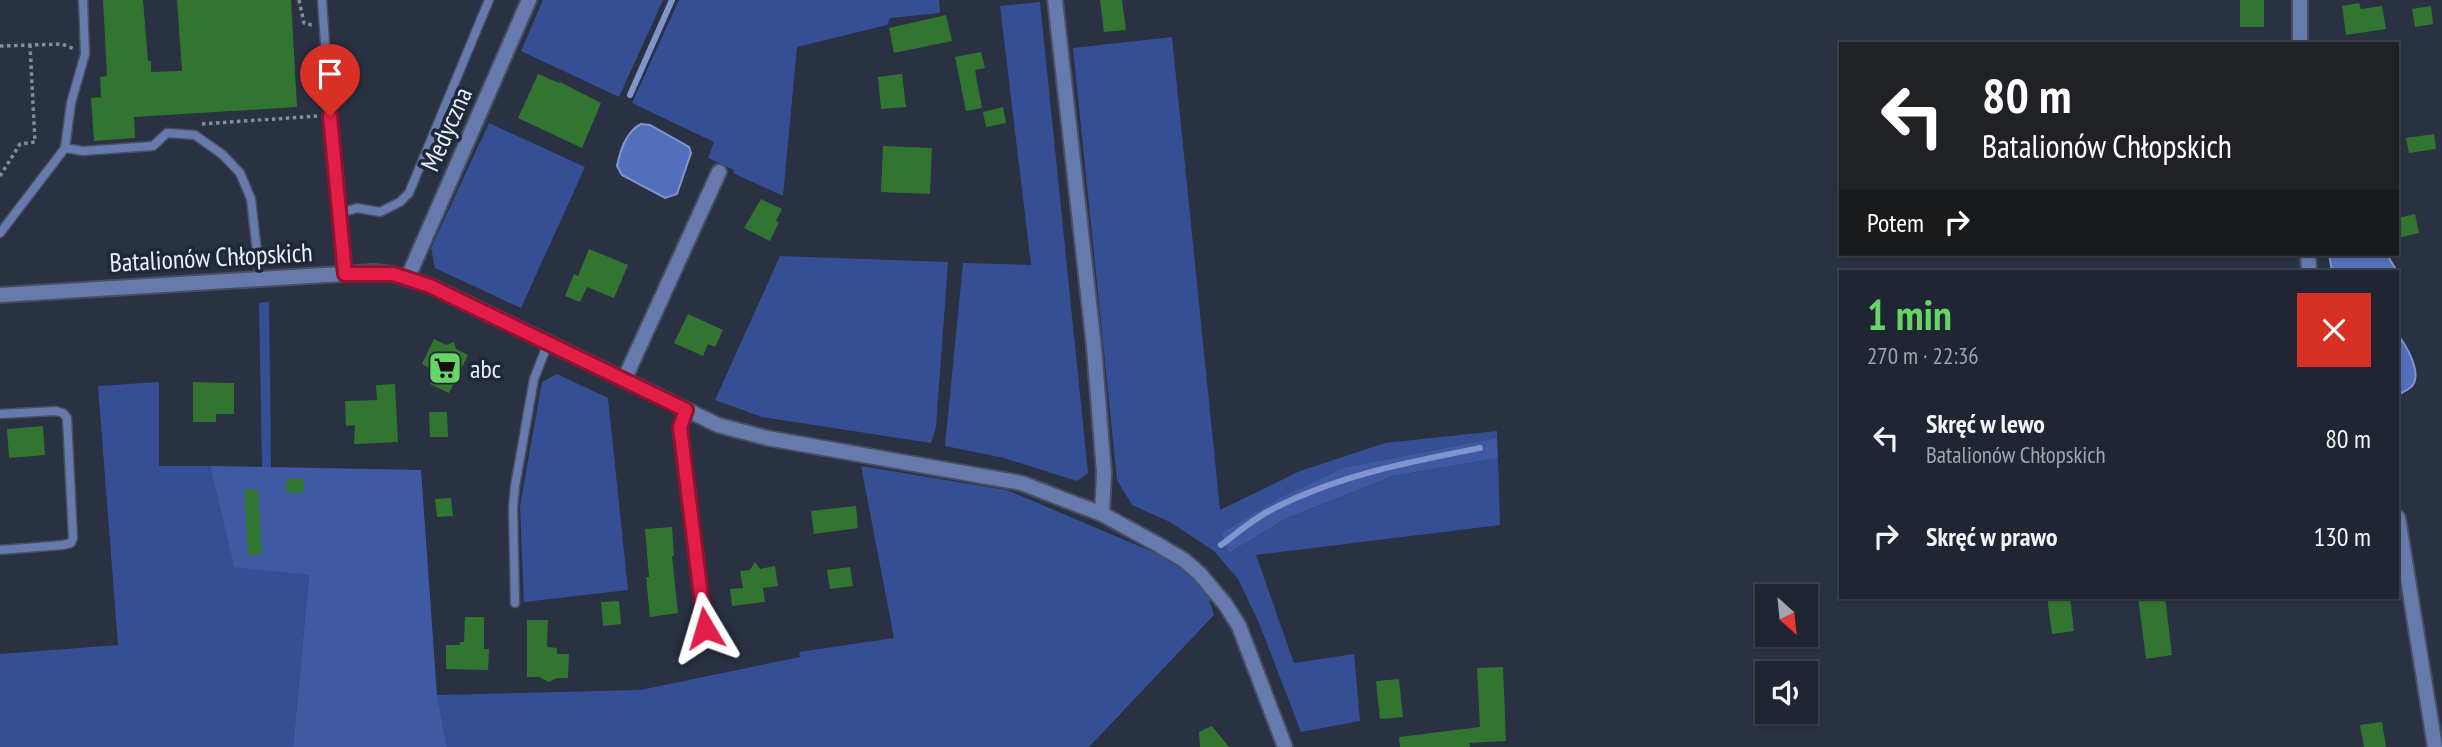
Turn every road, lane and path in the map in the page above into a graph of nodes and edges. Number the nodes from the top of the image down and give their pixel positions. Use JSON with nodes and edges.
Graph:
{"nodes":[{"id":1,"x":83,"y":0,"type":"edge"},
{"id":2,"x":299,"y":0,"type":"edge"},
{"id":3,"x":322,"y":0,"type":"edge"},
{"id":4,"x":489,"y":0,"type":"edge"},
{"id":5,"x":529,"y":0,"type":"edge"},
{"id":6,"x":1055,"y":0,"type":"edge"},
{"id":7,"x":2300,"y":0,"type":"edge"},
{"id":8,"x":312,"y":25,"type":"dead end"},
{"id":9,"x":2300,"y":42,"type":"edge"},
{"id":10,"x":30,"y":45,"type":"junction"},
{"id":11,"x":0,"y":46,"type":"edge"},
{"id":12,"x":85,"y":54,"type":"junction"},
{"id":13,"x":318,"y":116,"type":"dead end"},
{"id":14,"x":179,"y":134,"type":"junction"},
{"id":15,"x":65,"y":148,"type":"junction"},
{"id":16,"x":719,"y":172,"type":"dead end"},
{"id":17,"x":0,"y":176,"type":"edge"},
{"id":18,"x":341,"y":213,"type":"junction"},
{"id":19,"x":0,"y":233,"type":"edge"},
{"id":20,"x":345,"y":274,"type":"junction"},
{"id":21,"x":408,"y":277,"type":"junction"},
{"id":22,"x":260,"y":278,"type":"junction"},
{"id":23,"x":0,"y":295,"type":"edge"},
{"id":24,"x":548,"y":343,"type":"junction"},
{"id":25,"x":624,"y":380,"type":"junction"},
{"id":26,"x":686,"y":410,"type":"junction"},
{"id":27,"x":0,"y":414,"type":"edge"},
{"id":28,"x":1102,"y":514,"type":"junction"},
{"id":29,"x":2399,"y":524,"type":"edge"},
{"id":30,"x":0,"y":550,"type":"edge"},
{"id":31,"x":515,"y":603,"type":"dead end"},
{"id":32,"x":705,"y":628,"type":"dead end"},
{"id":33,"x":1285,"y":747,"type":"edge"},
{"id":34,"x":2435,"y":747,"type":"edge"}],
"edges":[{"from":1,"to":12,"type":"lane"},
{"from":2,"to":8,"type":"path"},
{"from":3,"to":18,"type":"lane"},
{"from":4,"to":18,"type":"lane"},
{"from":5,"to":21,"type":"street","name":"Medyczna"},
{"from":6,"to":28,"type":"street"},
{"from":7,"to":9,"type":"street"},
{"from":10,"to":11,"type":"path"},
{"from":10,"to":12,"type":"path"},
{"from":10,"to":17,"type":"path"},
{"from":12,"to":15,"type":"lane"},
{"from":13,"to":14,"type":"path"},
{"from":14,"to":15,"type":"lane"},
{"from":14,"to":22,"type":"lane"},
{"from":15,"to":19,"type":"lane"},
{"from":16,"to":25,"type":"street"},
{"from":18,"to":20,"type":"lane"},
{"from":20,"to":21,"type":"street","name":"Batalionów Chłopskich"},
{"from":20,"to":22,"type":"street","name":"Batalionów Chłopskich"},
{"from":21,"to":24,"type":"street","name":"Batalionów Chłopskich"},
{"from":22,"to":23,"type":"street","name":"Batalionów Chłopskich"},
{"from":24,"to":25,"type":"street","name":"Batalionów Chłopskich"},
{"from":24,"to":31,"type":"lane"},
{"from":25,"to":26,"type":"street","name":"Batalionów Chłopskich"},
{"from":26,"to":28,"type":"street","name":"Batalionów Chłopskich"},
{"from":26,"to":32,"type":"lane"},
{"from":27,"to":30,"type":"lane"},
{"from":28,"to":33,"type":"street","name":"Batalionów Chłopskich"},
{"from":29,"to":34,"type":"street"}]}
